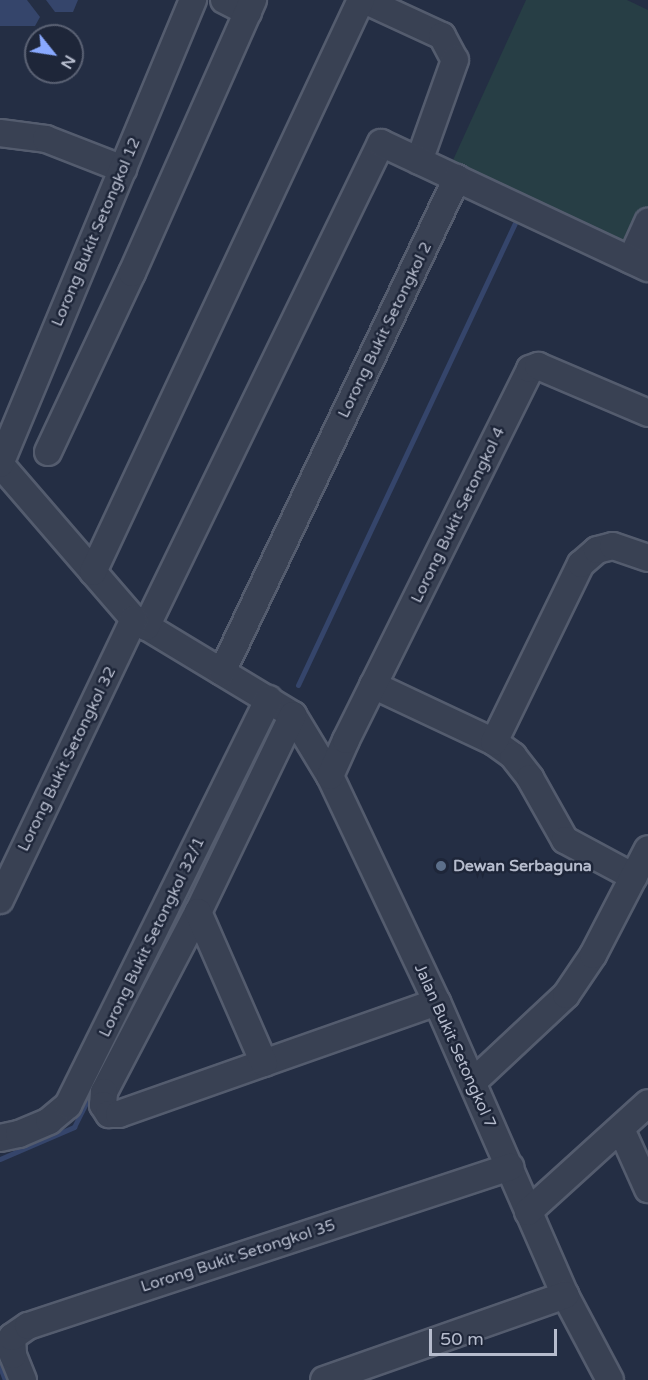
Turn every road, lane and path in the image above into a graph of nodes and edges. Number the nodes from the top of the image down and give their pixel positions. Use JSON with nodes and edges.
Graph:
{"nodes":[{"id":1,"x":193,"y":0,"type":"edge"},
{"id":2,"x":224,"y":0,"type":"edge"},
{"id":3,"x":362,"y":0,"type":"edge"},
{"id":4,"x":250,"y":6,"type":"edge"},
{"id":5,"x":0,"y":133,"type":"edge"},
{"id":6,"x":418,"y":161,"type":"junction"},
{"id":7,"x":123,"y":169,"type":"junction"},
{"id":8,"x":457,"y":178,"type":"junction"},
{"id":9,"x":648,"y":222,"type":"edge"},
{"id":10,"x":639,"y":264,"type":"edge"},
{"id":11,"x":648,"y":414,"type":"edge"},
{"id":12,"x":48,"y":452,"type":"dead end"},
{"id":13,"x":0,"y":464,"type":"edge"},
{"id":14,"x":648,"y":558,"type":"edge"},
{"id":15,"x":93,"y":572,"type":"junction"},
{"id":16,"x":140,"y":623,"type":"junction"},
{"id":17,"x":222,"y":672,"type":"junction"},
{"id":18,"x":373,"y":685,"type":"junction"},
{"id":19,"x":269,"y":699,"type":"junction"},
{"id":20,"x":294,"y":715,"type":"junction"},
{"id":21,"x":494,"y":742,"type":"junction"},
{"id":22,"x":330,"y":776,"type":"junction"},
{"id":23,"x":648,"y":849,"type":"edge"},
{"id":24,"x":634,"y":877,"type":"junction"},
{"id":25,"x":0,"y":900,"type":"edge"},
{"id":26,"x":198,"y":912,"type":"junction"},
{"id":27,"x":437,"y":1002,"type":"junction"},
{"id":28,"x":264,"y":1063,"type":"junction"},
{"id":29,"x":472,"y":1082,"type":"junction"},
{"id":30,"x":648,"y":1103,"type":"edge"},
{"id":31,"x":621,"y":1129,"type":"junction"},
{"id":32,"x":0,"y":1138,"type":"edge"},
{"id":33,"x":510,"y":1167,"type":"junction"},
{"id":34,"x":648,"y":1189,"type":"edge"},
{"id":35,"x":528,"y":1212,"type":"junction"},
{"id":36,"x":565,"y":1294,"type":"junction"},
{"id":37,"x":23,"y":1380,"type":"edge"},
{"id":38,"x":324,"y":1380,"type":"edge"},
{"id":39,"x":610,"y":1380,"type":"edge"}],
"edges":[{"from":1,"to":7,"type":"street","name":"Lorong Bukit Setongkol 12"},
{"from":2,"to":4,"type":"street"},
{"from":3,"to":6,"type":"street"},
{"from":3,"to":15,"type":"street"},
{"from":4,"to":12,"type":"street"},
{"from":5,"to":7,"type":"street"},
{"from":6,"to":8,"type":"street"},
{"from":6,"to":16,"type":"street","name":"Lorong Bukit Setongkol 32"},
{"from":7,"to":13,"type":"street","name":"Lorong Bukit Setongkol 12"},
{"from":8,"to":10,"type":"street"},
{"from":8,"to":17,"type":"street","name":"Lorong Bukit Setongkol 2"},
{"from":9,"to":10,"type":"street"},
{"from":11,"to":18,"type":"street","name":"Lorong Bukit Setongkol 4"},
{"from":13,"to":15,"type":"street"},
{"from":14,"to":21,"type":"street"},
{"from":15,"to":16,"type":"street"},
{"from":16,"to":17,"type":"street"},
{"from":16,"to":25,"type":"street","name":"Lorong Bukit Setongkol 32"},
{"from":17,"to":19,"type":"street"},
{"from":18,"to":21,"type":"street"},
{"from":18,"to":22,"type":"street","name":"Lorong Bukit Setongkol 4"},
{"from":19,"to":20,"type":"street"},
{"from":19,"to":32,"type":"street","name":"Lorong Bukit Setongkol 32/1"},
{"from":20,"to":22,"type":"street","name":"Jalan Bukit Setongkol 7"},
{"from":20,"to":26,"type":"street"},
{"from":21,"to":24,"type":"street"},
{"from":22,"to":27,"type":"street","name":"Jalan Bukit Setongkol 7"},
{"from":23,"to":24,"type":"street"},
{"from":24,"to":29,"type":"street"},
{"from":26,"to":28,"type":"street"},
{"from":26,"to":28,"type":"street"},
{"from":27,"to":28,"type":"street"},
{"from":27,"to":29,"type":"street","name":"Jalan Bukit Setongkol 7"},
{"from":29,"to":33,"type":"street","name":"Jalan Bukit Setongkol 7"},
{"from":30,"to":31,"type":"street"},
{"from":31,"to":34,"type":"street"},
{"from":31,"to":35,"type":"street"},
{"from":33,"to":35,"type":"street","name":"Jalan Bukit Setongkol 7"},
{"from":33,"to":37,"type":"street","name":"Lorong Bukit Setongkol 35"},
{"from":35,"to":36,"type":"street","name":"Jalan Bukit Setongkol 7"},
{"from":36,"to":38,"type":"street"},
{"from":36,"to":39,"type":"street","name":"Jalan Bukit Setongkol 7"}]}
